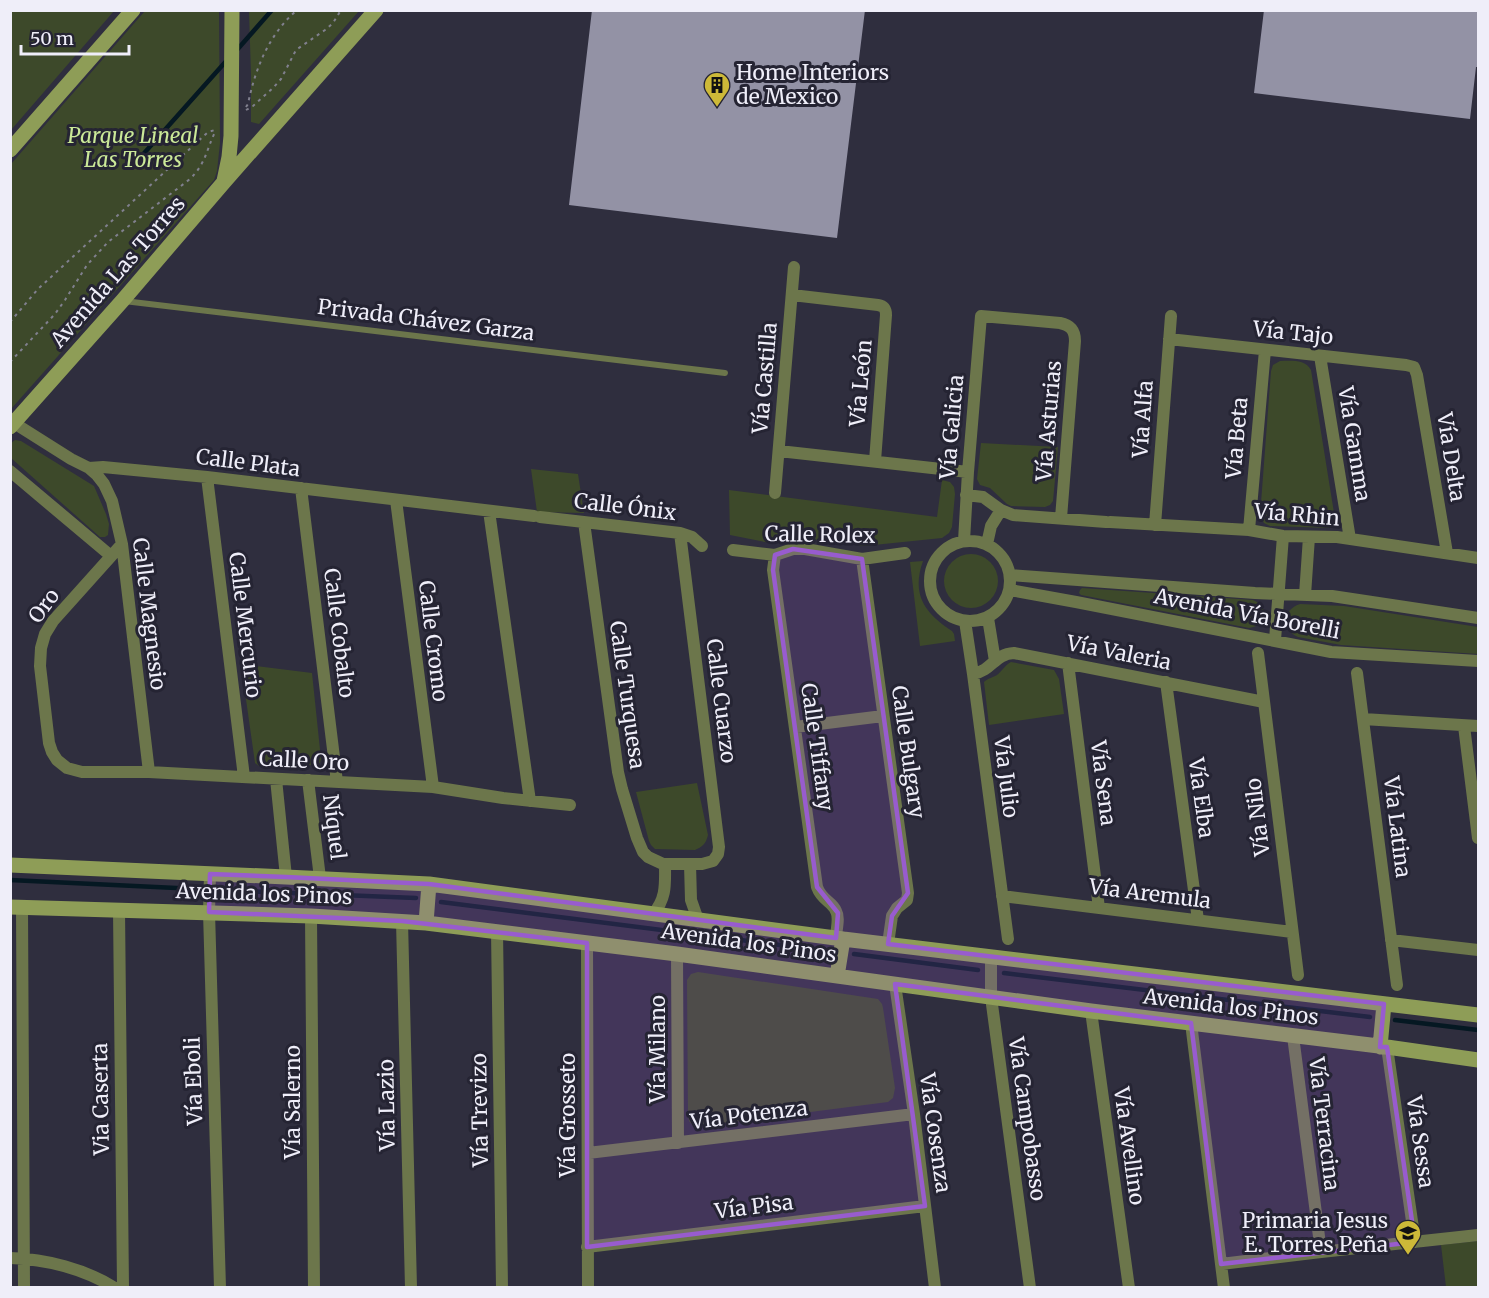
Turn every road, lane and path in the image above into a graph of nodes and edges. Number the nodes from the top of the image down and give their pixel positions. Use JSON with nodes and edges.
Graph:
{"nodes":[{"id":1,"x":133,"y":10,"type":"edge"},
{"id":2,"x":232,"y":10,"type":"edge"},
{"id":3,"x":297,"y":10,"type":"edge"},
{"id":4,"x":341,"y":10,"type":"edge"},
{"id":5,"x":376,"y":10,"type":"edge"},
{"id":6,"x":224,"y":133,"type":"junction"},
{"id":7,"x":10,"y":150,"type":"edge"},
{"id":8,"x":252,"y":151,"type":"junction"},
{"id":9,"x":224,"y":182,"type":"junction"},
{"id":10,"x":795,"y":267,"type":"dead end"},
{"id":11,"x":792,"y":295,"type":"junction"},
{"id":12,"x":123,"y":300,"type":"junction"},
{"id":13,"x":1171,"y":316,"type":"dead end"},
{"id":14,"x":10,"y":322,"type":"edge"},
{"id":15,"x":1071,"y":327,"type":"joint"},
{"id":16,"x":1169,"y":339,"type":"junction"},
{"id":17,"x":1265,"y":350,"type":"junction"},
{"id":18,"x":1320,"y":356,"type":"junction"},
{"id":19,"x":10,"y":362,"type":"edge"},
{"id":20,"x":1414,"y":367,"type":"joint"},
{"id":21,"x":725,"y":373,"type":"dead end"},
{"id":22,"x":12,"y":425,"type":"edge"},
{"id":23,"x":779,"y":451,"type":"junction"},
{"id":24,"x":875,"y":462,"type":"junction"},
{"id":25,"x":89,"y":468,"type":"junction"},
{"id":26,"x":10,"y":471,"type":"edge"},
{"id":27,"x":968,"y":472,"type":"junction"},
{"id":28,"x":207,"y":477,"type":"junction"},
{"id":29,"x":301,"y":488,"type":"junction"},
{"id":30,"x":775,"y":493,"type":"dead end"},
{"id":31,"x":966,"y":495,"type":"junction"},
{"id":32,"x":396,"y":500,"type":"junction"},
{"id":33,"x":1001,"y":510,"type":"junction"},
{"id":34,"x":489,"y":511,"type":"junction"},
{"id":35,"x":537,"y":516,"type":"joint"},
{"id":36,"x":1061,"y":518,"type":"junction"},
{"id":37,"x":584,"y":522,"type":"junction"},
{"id":38,"x":1155,"y":525,"type":"junction"},
{"id":39,"x":1249,"y":530,"type":"junction"},
{"id":40,"x":680,"y":533,"type":"junction"},
{"id":41,"x":1283,"y":536,"type":"junction"},
{"id":42,"x":1309,"y":537,"type":"junction"},
{"id":43,"x":1350,"y":539,"type":"junction"},
{"id":44,"x":964,"y":541,"type":"junction"},
{"id":45,"x":122,"y":544,"type":"junction"},
{"id":46,"x":987,"y":544,"type":"junction"},
{"id":47,"x":702,"y":546,"type":"dead end"},
{"id":48,"x":733,"y":550,"type":"dead end"},
{"id":49,"x":905,"y":553,"type":"dead end"},
{"id":50,"x":1447,"y":553,"type":"junction"},
{"id":51,"x":775,"y":555,"type":"junction"},
{"id":52,"x":111,"y":556,"type":"junction"},
{"id":53,"x":1479,"y":558,"type":"edge"},
{"id":54,"x":862,"y":559,"type":"junction"},
{"id":55,"x":1010,"y":575,"type":"junction"},
{"id":56,"x":1052,"y":578,"type":"junction"},
{"id":57,"x":1010,"y":590,"type":"junction"},
{"id":58,"x":1279,"y":595,"type":"junction"},
{"id":59,"x":1305,"y":595,"type":"junction"},
{"id":60,"x":1049,"y":597,"type":"junction"},
{"id":61,"x":988,"y":618,"type":"junction"},
{"id":62,"x":1479,"y":618,"type":"edge"},
{"id":63,"x":964,"y":621,"type":"junction"},
{"id":64,"x":1275,"y":640,"type":"junction"},
{"id":65,"x":1258,"y":653,"type":"dead end"},
{"id":66,"x":995,"y":661,"type":"junction"},
{"id":67,"x":1479,"y":661,"type":"edge"},
{"id":68,"x":1068,"y":663,"type":"junction"},
{"id":69,"x":1358,"y":673,"type":"dead end"},
{"id":70,"x":973,"y":674,"type":"junction"},
{"id":71,"x":1166,"y":682,"type":"junction"},
{"id":72,"x":1264,"y":702,"type":"junction"},
{"id":73,"x":883,"y":716,"type":"junction"},
{"id":74,"x":1363,"y":719,"type":"junction"},
{"id":75,"x":1464,"y":726,"type":"junction"},
{"id":76,"x":1479,"y":726,"type":"edge"},
{"id":77,"x":795,"y":727,"type":"junction"},
{"id":78,"x":49,"y":743,"type":"joint"},
{"id":79,"x":149,"y":772,"type":"junction"},
{"id":80,"x":244,"y":777,"type":"junction"},
{"id":81,"x":276,"y":779,"type":"junction"},
{"id":82,"x":308,"y":780,"type":"junction"},
{"id":83,"x":337,"y":782,"type":"junction"},
{"id":84,"x":433,"y":787,"type":"junction"},
{"id":85,"x":530,"y":801,"type":"junction"},
{"id":86,"x":570,"y":805,"type":"dead end"},
{"id":87,"x":1479,"y":838,"type":"edge"},
{"id":88,"x":662,"y":863,"type":"junction"},
{"id":89,"x":696,"y":864,"type":"junction"},
{"id":90,"x":10,"y":865,"type":"edge"},
{"id":91,"x":210,"y":874,"type":"junction"},
{"id":92,"x":286,"y":877,"type":"junction"},
{"id":93,"x":320,"y":878,"type":"junction"},
{"id":94,"x":429,"y":884,"type":"junction"},
{"id":95,"x":1002,"y":896,"type":"junction"},
{"id":96,"x":16,"y":907,"type":"edge"},
{"id":97,"x":1099,"y":908,"type":"junction"},
{"id":98,"x":119,"y":910,"type":"junction"},
{"id":99,"x":209,"y":912,"type":"junction"},
{"id":100,"x":653,"y":914,"type":"junction"},
{"id":101,"x":311,"y":916,"type":"junction"},
{"id":102,"x":698,"y":920,"type":"junction"},
{"id":103,"x":1198,"y":920,"type":"junction"},
{"id":104,"x":402,"y":921,"type":"junction"},
{"id":105,"x":426,"y":923,"type":"junction"},
{"id":106,"x":497,"y":931,"type":"junction"},
{"id":107,"x":1292,"y":932,"type":"junction"},
{"id":108,"x":839,"y":938,"type":"junction"},
{"id":109,"x":1008,"y":939,"type":"dead end"},
{"id":110,"x":1391,"y":940,"type":"junction"},
{"id":111,"x":587,"y":943,"type":"junction"},
{"id":112,"x":888,"y":944,"type":"junction"},
{"id":113,"x":1479,"y":950,"type":"edge"},
{"id":114,"x":677,"y":954,"type":"junction"},
{"id":115,"x":991,"y":956,"type":"junction"},
{"id":116,"x":1298,"y":975,"type":"dead end"},
{"id":117,"x":837,"y":976,"type":"junction"},
{"id":118,"x":895,"y":984,"type":"junction"},
{"id":119,"x":1397,"y":985,"type":"dead end"},
{"id":120,"x":991,"y":997,"type":"junction"},
{"id":121,"x":1384,"y":1004,"type":"junction"},
{"id":122,"x":1091,"y":1011,"type":"junction"},
{"id":123,"x":1479,"y":1015,"type":"edge"},
{"id":124,"x":1191,"y":1023,"type":"junction"},
{"id":125,"x":1293,"y":1036,"type":"junction"},
{"id":126,"x":1383,"y":1047,"type":"junction"},
{"id":127,"x":1479,"y":1060,"type":"edge"},
{"id":128,"x":914,"y":1114,"type":"junction"},
{"id":129,"x":678,"y":1143,"type":"junction"},
{"id":130,"x":588,"y":1154,"type":"junction"},
{"id":131,"x":925,"y":1206,"type":"junction"},
{"id":132,"x":1479,"y":1235,"type":"edge"},
{"id":133,"x":1415,"y":1242,"type":"junction"},
{"id":134,"x":588,"y":1247,"type":"junction"},
{"id":135,"x":1320,"y":1252,"type":"junction"},
{"id":136,"x":10,"y":1258,"type":"edge"},
{"id":137,"x":24,"y":1258,"type":"junction"},
{"id":138,"x":1221,"y":1264,"type":"junction"},
{"id":139,"x":24,"y":1287,"type":"edge"},
{"id":140,"x":115,"y":1287,"type":"edge"},
{"id":141,"x":123,"y":1287,"type":"edge"},
{"id":142,"x":220,"y":1287,"type":"edge"},
{"id":143,"x":314,"y":1287,"type":"edge"},
{"id":144,"x":411,"y":1287,"type":"edge"},
{"id":145,"x":502,"y":1287,"type":"edge"},
{"id":146,"x":588,"y":1287,"type":"edge"},
{"id":147,"x":935,"y":1287,"type":"edge"},
{"id":148,"x":1030,"y":1287,"type":"edge"},
{"id":149,"x":1129,"y":1287,"type":"edge"},
{"id":150,"x":1224,"y":1287,"type":"edge"}],
"edges":[{"from":1,"to":7,"type":"street"},
{"from":2,"to":6,"type":"street"},
{"from":3,"to":4,"type":"path"},
{"from":5,"to":8,"type":"street","name":"Avenida Las Torres"},
{"from":6,"to":8,"type":"street"},
{"from":6,"to":9,"type":"street"},
{"from":6,"to":14,"type":"path"},
{"from":6,"to":19,"type":"path"},
{"from":8,"to":9,"type":"street","name":"Avenida Las Torres"},
{"from":9,"to":12,"type":"street","name":"Avenida Las Torres"},
{"from":10,"to":11,"type":"street","name":"Vía Castilla"},
{"from":11,"to":23,"type":"street","name":"Vía Castilla"},
{"from":11,"to":24,"type":"street","name":"Vía León"},
{"from":12,"to":21,"type":"lane","name":"Privada Chávez Garza"},
{"from":12,"to":22,"type":"street","name":"Avenida Las Torres"},
{"from":13,"to":16,"type":"street","name":"Vía Alfa"},
{"from":15,"to":27,"type":"street","name":"Vía Galicia"},
{"from":15,"to":36,"type":"street","name":"Vía Asturias"},
{"from":16,"to":17,"type":"street","name":"Vía Tajo"},
{"from":16,"to":38,"type":"street","name":"Vía Alfa"},
{"from":17,"to":18,"type":"street","name":"Vía Tajo"},
{"from":17,"to":39,"type":"street","name":"Vía Beta"},
{"from":18,"to":20,"type":"street","name":"Vía Tajo"},
{"from":18,"to":43,"type":"street","name":"Vía Gamma"},
{"from":20,"to":50,"type":"street","name":"Vía Delta"},
{"from":22,"to":25,"type":"street","name":"Calle Plata"},
{"from":23,"to":24,"type":"street"},
{"from":23,"to":30,"type":"street","name":"Vía Castilla"},
{"from":24,"to":27,"type":"street"},
{"from":25,"to":28,"type":"street","name":"Calle Plata"},
{"from":25,"to":45,"type":"street","name":"Calle Magnesio"},
{"from":26,"to":52,"type":"street"},
{"from":27,"to":31,"type":"street","name":"Vía Galicia"},
{"from":28,"to":29,"type":"street","name":"Calle Plata"},
{"from":28,"to":80,"type":"street","name":"Calle Mercurio"},
{"from":29,"to":32,"type":"street","name":"Calle Plata"},
{"from":29,"to":83,"type":"street","name":"Calle Cobalto"},
{"from":31,"to":33,"type":"street","name":"Vía Rhin"},
{"from":31,"to":44,"type":"street","name":"Vía Galicia"},
{"from":32,"to":34,"type":"street","name":"Calle Plata"},
{"from":32,"to":84,"type":"street","name":"Calle Cromo"},
{"from":33,"to":36,"type":"street","name":"Vía Rhin"},
{"from":33,"to":46,"type":"street"},
{"from":34,"to":35,"type":"street","name":"Calle Plata"},
{"from":34,"to":85,"type":"street"},
{"from":35,"to":37,"type":"street","name":"Calle Ónix"},
{"from":36,"to":38,"type":"street","name":"Vía Rhin"},
{"from":37,"to":40,"type":"street","name":"Calle Ónix"},
{"from":37,"to":88,"type":"street","name":"Calle Turquesa"},
{"from":38,"to":39,"type":"street","name":"Vía Rhin"},
{"from":39,"to":41,"type":"street","name":"Vía Rhin"},
{"from":40,"to":47,"type":"street","name":"Calle Ónix"},
{"from":40,"to":89,"type":"street","name":"Calle Cuarzo"},
{"from":41,"to":42,"type":"street","name":"Vía Rhin"},
{"from":41,"to":58,"type":"street"},
{"from":42,"to":43,"type":"street","name":"Vía Rhin"},
{"from":42,"to":59,"type":"street"},
{"from":43,"to":50,"type":"street","name":"Vía Rhin"},
{"from":44,"to":46,"type":"street"},
{"from":44,"to":63,"type":"street"},
{"from":45,"to":52,"type":"street","name":"Oro"},
{"from":45,"to":79,"type":"street","name":"Calle Magnesio"},
{"from":46,"to":55,"type":"street"},
{"from":48,"to":51,"type":"street","name":"Calle Rolex"},
{"from":49,"to":54,"type":"street","name":"Calle Rolex"},
{"from":50,"to":53,"type":"street","name":"Vía Rhin"},
{"from":51,"to":54,"type":"street","name":"Calle Rolex"},
{"from":51,"to":77,"type":"street","name":"Calle Tiffany"},
{"from":52,"to":78,"type":"street","name":"Oro"},
{"from":54,"to":73,"type":"street","name":"Calle Bulgary"},
{"from":55,"to":56,"type":"street","name":"Avenida Vía Borelli"},
{"from":55,"to":57,"type":"street"},
{"from":56,"to":58,"type":"street","name":"Avenida Vía Borelli"},
{"from":56,"to":60,"type":"street"},
{"from":57,"to":60,"type":"street","name":"Avenida Vía Borelli"},
{"from":57,"to":61,"type":"street"},
{"from":58,"to":59,"type":"street","name":"Avenida Vía Borelli"},
{"from":58,"to":64,"type":"street"},
{"from":59,"to":62,"type":"street","name":"Avenida Vía Borelli"},
{"from":60,"to":64,"type":"street","name":"Avenida Vía Borelli"},
{"from":61,"to":63,"type":"street"},
{"from":61,"to":66,"type":"street"},
{"from":63,"to":70,"type":"street","name":"Vía Julio"},
{"from":64,"to":67,"type":"street","name":"Avenida Vía Borelli"},
{"from":65,"to":72,"type":"street","name":"Vía Nilo"},
{"from":66,"to":68,"type":"street","name":"Vía Valeria"},
{"from":66,"to":70,"type":"street","name":"Vía Valeria"},
{"from":68,"to":71,"type":"street","name":"Vía Valeria"},
{"from":68,"to":97,"type":"street","name":"Vía Sena"},
{"from":69,"to":74,"type":"street","name":"Vía Latina"},
{"from":70,"to":95,"type":"street","name":"Vía Julio"},
{"from":71,"to":72,"type":"street","name":"Vía Valeria"},
{"from":71,"to":103,"type":"street","name":"Vía Elba"},
{"from":72,"to":107,"type":"street","name":"Vía Nilo"},
{"from":73,"to":77,"type":"street"},
{"from":73,"to":112,"type":"street","name":"Calle Bulgary"},
{"from":74,"to":75,"type":"street"},
{"from":74,"to":110,"type":"street","name":"Vía Latina"},
{"from":75,"to":76,"type":"street"},
{"from":75,"to":87,"type":"street"},
{"from":77,"to":108,"type":"street","name":"Calle Tiffany"},
{"from":78,"to":79,"type":"street","name":"Calle Oro"},
{"from":79,"to":80,"type":"street","name":"Calle Oro"},
{"from":80,"to":81,"type":"street","name":"Calle Oro"},
{"from":81,"to":82,"type":"street","name":"Calle Oro"},
{"from":81,"to":92,"type":"street"},
{"from":82,"to":83,"type":"street","name":"Calle Oro"},
{"from":82,"to":93,"type":"street","name":"Níquel"},
{"from":83,"to":84,"type":"street","name":"Calle Oro"},
{"from":84,"to":85,"type":"street","name":"Calle Oro"},
{"from":85,"to":86,"type":"street","name":"Calle Oro"},
{"from":88,"to":89,"type":"street"},
{"from":88,"to":100,"type":"street"},
{"from":89,"to":102,"type":"street"},
{"from":90,"to":91,"type":"street","name":"Avenida los Pinos"},
{"from":91,"to":92,"type":"street","name":"Avenida los Pinos"},
{"from":91,"to":99,"type":"street","name":"Vía Eboli"},
{"from":92,"to":93,"type":"street","name":"Avenida los Pinos"},
{"from":93,"to":94,"type":"street","name":"Avenida los Pinos"},
{"from":94,"to":100,"type":"street","name":"Avenida los Pinos"},
{"from":94,"to":105,"type":"street"},
{"from":95,"to":97,"type":"street","name":"Vía Aremula"},
{"from":95,"to":109,"type":"street","name":"Vía Julio"},
{"from":96,"to":98,"type":"street","name":"Avenida los Pinos"},
{"from":96,"to":137,"type":"street"},
{"from":97,"to":103,"type":"street","name":"Vía Aremula"},
{"from":98,"to":99,"type":"street","name":"Avenida los Pinos"},
{"from":98,"to":141,"type":"street","name":"Via Caserta"},
{"from":99,"to":101,"type":"street","name":"Avenida los Pinos"},
{"from":99,"to":142,"type":"street","name":"Vía Eboli"},
{"from":100,"to":102,"type":"street","name":"Avenida los Pinos"},
{"from":101,"to":104,"type":"street","name":"Avenida los Pinos"},
{"from":101,"to":143,"type":"street","name":"Vía Salerno"},
{"from":102,"to":108,"type":"street","name":"Avenida los Pinos"},
{"from":103,"to":107,"type":"street","name":"Vía Aremula"},
{"from":104,"to":105,"type":"street","name":"Avenida los Pinos"},
{"from":104,"to":144,"type":"street","name":"Vía Lazio"},
{"from":105,"to":106,"type":"street","name":"Avenida los Pinos"},
{"from":106,"to":111,"type":"street","name":"Avenida los Pinos"},
{"from":106,"to":145,"type":"street","name":"Vía Trevizo"},
{"from":107,"to":116,"type":"street","name":"Vía Nilo"},
{"from":108,"to":112,"type":"street","name":"Avenida los Pinos"},
{"from":108,"to":117,"type":"street"},
{"from":110,"to":113,"type":"street"},
{"from":110,"to":119,"type":"street","name":"Vía Latina"},
{"from":111,"to":114,"type":"street","name":"Avenida los Pinos"},
{"from":111,"to":130,"type":"street","name":"Vía Grosseto"},
{"from":112,"to":115,"type":"street","name":"Avenida los Pinos"},
{"from":114,"to":117,"type":"street","name":"Avenida los Pinos"},
{"from":114,"to":129,"type":"street","name":"Vía Milano"},
{"from":115,"to":120,"type":"street","name":"Vía Campobasso"},
{"from":115,"to":121,"type":"street","name":"Avenida los Pinos"},
{"from":117,"to":118,"type":"street","name":"Avenida los Pinos"},
{"from":118,"to":120,"type":"street","name":"Avenida los Pinos"},
{"from":118,"to":128,"type":"street","name":"Vía Cosenza"},
{"from":120,"to":122,"type":"street","name":"Avenida los Pinos"},
{"from":120,"to":148,"type":"street","name":"Vía Campobasso"},
{"from":121,"to":123,"type":"street","name":"Avenida los Pinos"},
{"from":121,"to":126,"type":"street"},
{"from":122,"to":124,"type":"street","name":"Avenida los Pinos"},
{"from":122,"to":149,"type":"street","name":"Vía Avellino"},
{"from":124,"to":125,"type":"street","name":"Avenida los Pinos"},
{"from":124,"to":138,"type":"street"},
{"from":125,"to":126,"type":"street","name":"Avenida los Pinos"},
{"from":125,"to":135,"type":"street","name":"Vía Terracina"},
{"from":126,"to":127,"type":"street","name":"Avenida los Pinos"},
{"from":126,"to":133,"type":"street","name":"Vía Sessa"},
{"from":128,"to":129,"type":"street","name":"Vía Potenza"},
{"from":128,"to":131,"type":"street","name":"Vía Cosenza"},
{"from":129,"to":130,"type":"street","name":"Vía Potenza"},
{"from":130,"to":134,"type":"street","name":"Vía Grosseto"},
{"from":131,"to":134,"type":"street","name":"Vía Pisa"},
{"from":131,"to":147,"type":"street","name":"Vía Cosenza"},
{"from":132,"to":133,"type":"street"},
{"from":133,"to":135,"type":"street"},
{"from":134,"to":146,"type":"street","name":"Vía Grosseto"},
{"from":135,"to":138,"type":"street"},
{"from":136,"to":137,"type":"street"},
{"from":137,"to":139,"type":"street"},
{"from":137,"to":140,"type":"street"},
{"from":138,"to":150,"type":"street"}]}
